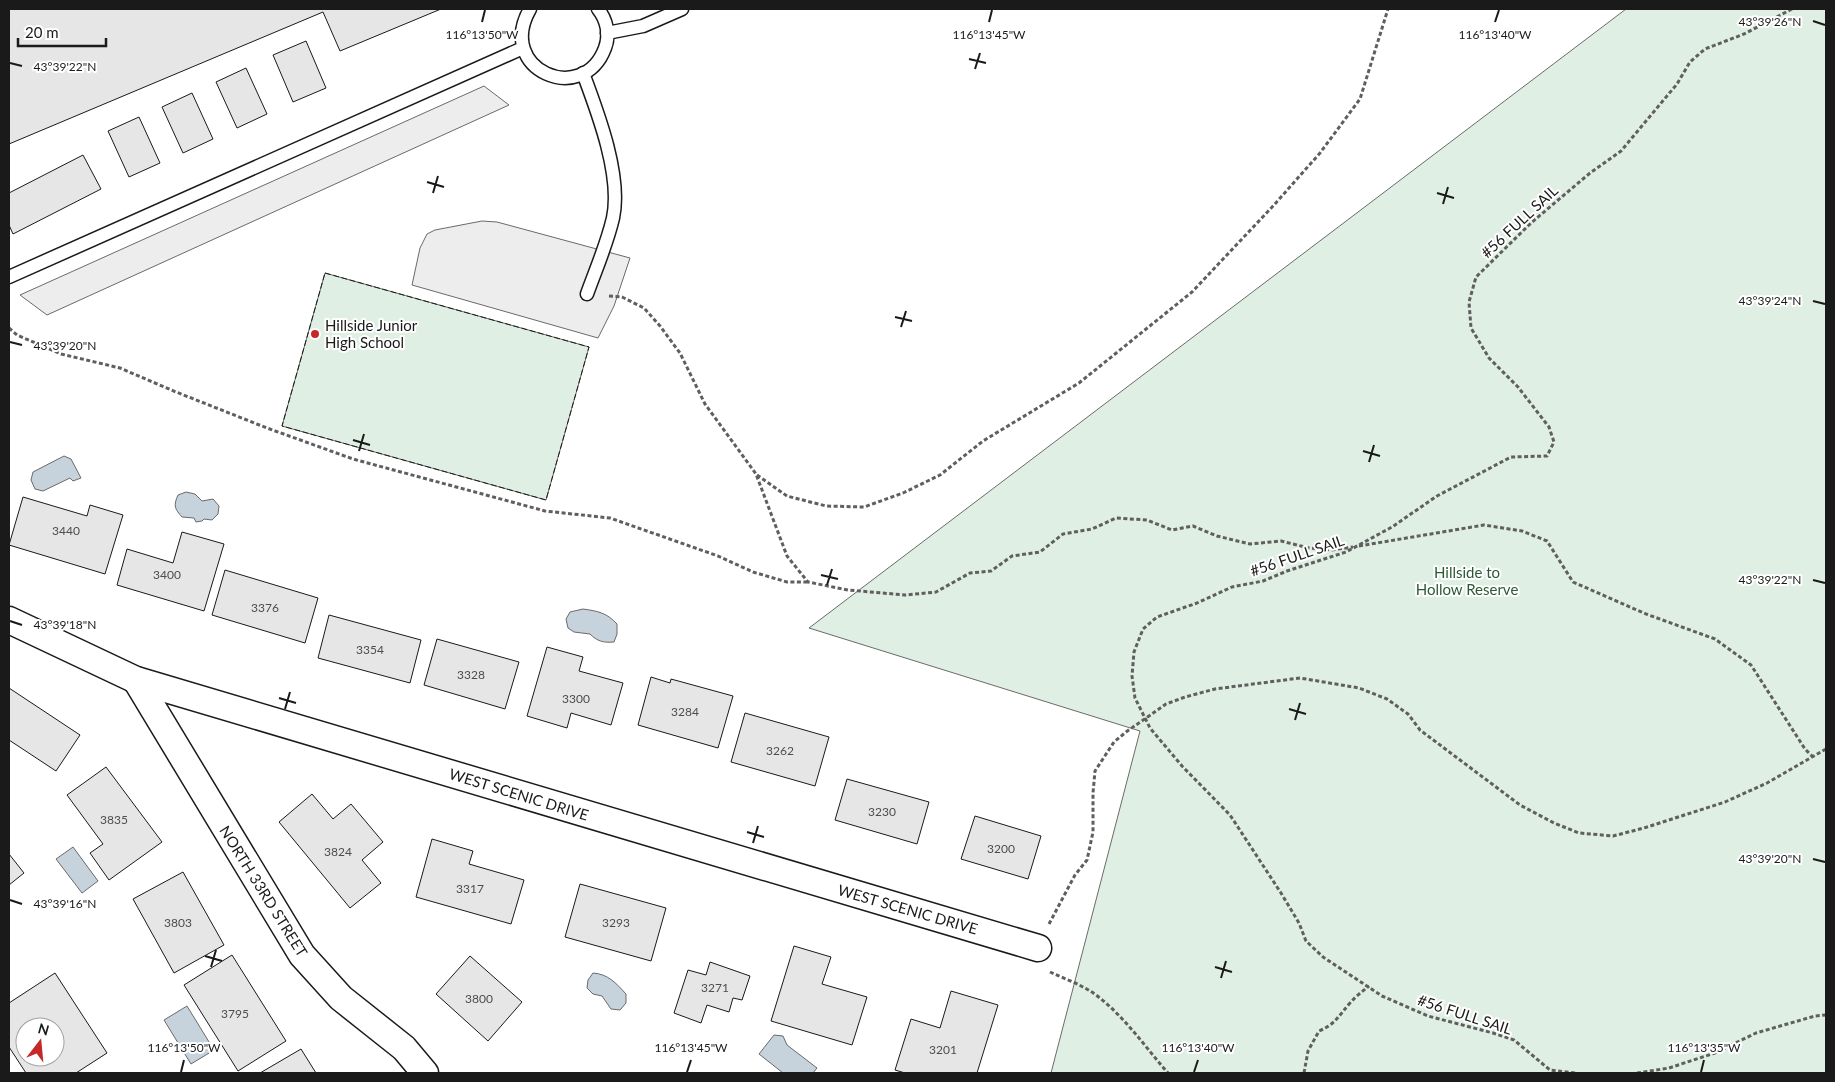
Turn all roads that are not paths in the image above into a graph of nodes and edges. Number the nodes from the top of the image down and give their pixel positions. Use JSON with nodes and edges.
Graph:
{"nodes":[{"id":1,"x":530,"y":9,"type":"edge"},
{"id":2,"x":598,"y":9,"type":"edge"},
{"id":3,"x":682,"y":9,"type":"edge"},
{"id":4,"x":607,"y":33,"type":"junction"},
{"id":5,"x":523,"y":48,"type":"junction"},
{"id":6,"x":583,"y":74,"type":"junction"},
{"id":7,"x":9,"y":277,"type":"edge"},
{"id":8,"x":587,"y":294,"type":"road end"},
{"id":9,"x":9,"y":620,"type":"edge"},
{"id":10,"x":136,"y":680,"type":"junction"},
{"id":11,"x":1037,"y":940,"type":"road end"},
{"id":12,"x":425,"y":1073,"type":"edge"}],
"edges":[{"from":1,"to":5,"type":"lane"},
{"from":2,"to":4,"type":"lane"},
{"from":3,"to":4,"type":"lane"},
{"from":4,"to":6,"type":"lane"},
{"from":5,"to":6,"type":"lane"},
{"from":5,"to":7,"type":"lane"},
{"from":6,"to":8,"type":"lane"},
{"from":9,"to":10,"type":"street","name":"WEST SCENIC DRIVE"},
{"from":10,"to":11,"type":"street","name":"WEST SCENIC DRIVE"},
{"from":10,"to":12,"type":"street","name":"NORTH 33RD STREET"}]}
